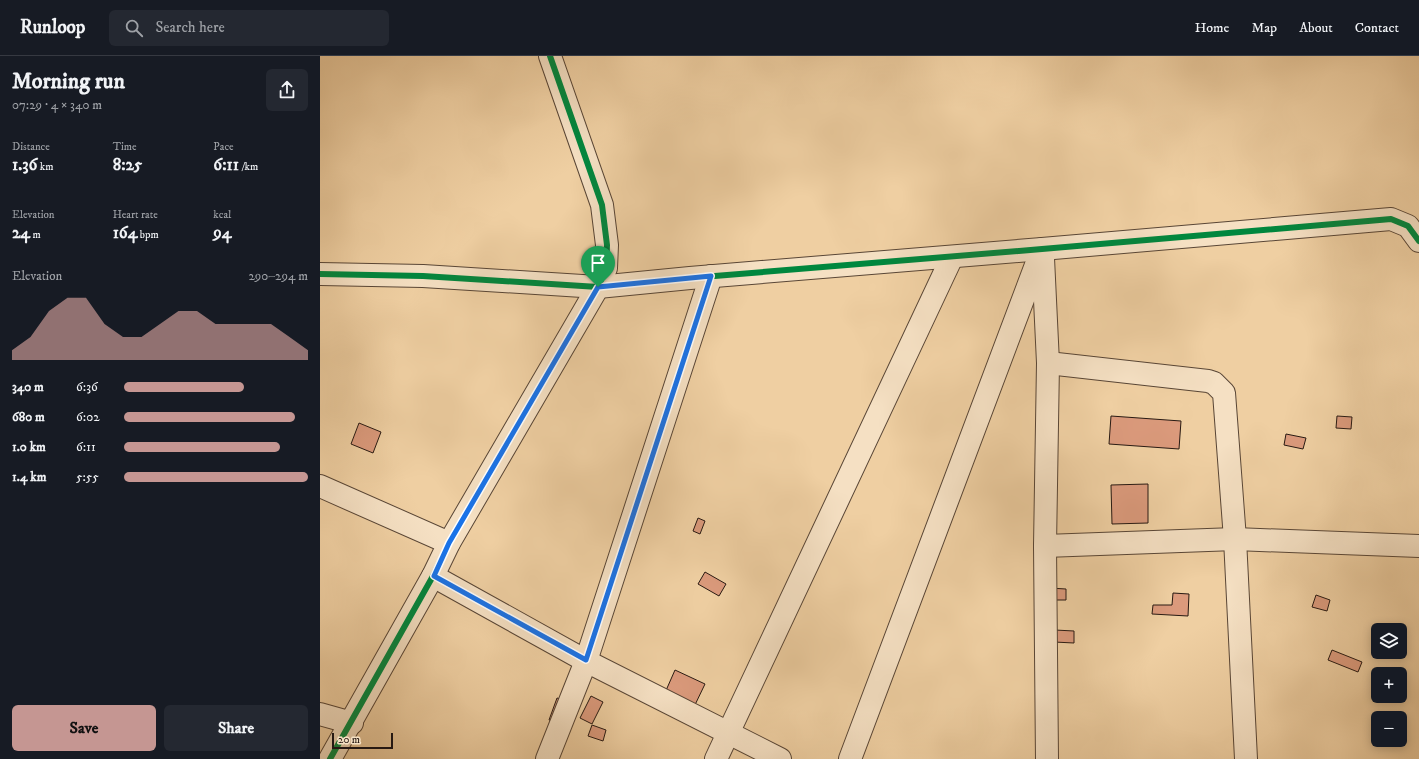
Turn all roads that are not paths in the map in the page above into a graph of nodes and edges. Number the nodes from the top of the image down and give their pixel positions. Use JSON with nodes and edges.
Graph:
{"nodes":[{"id":1,"x":550,"y":56,"type":"edge"},
{"id":2,"x":1419,"y":241,"type":"edge"},
{"id":3,"x":1042,"y":249,"type":"junction"},
{"id":4,"x":952,"y":256,"type":"junction"},
{"id":5,"x":320,"y":274,"type":"edge"},
{"id":6,"x":711,"y":276,"type":"junction"},
{"id":7,"x":598,"y":287,"type":"junction"},
{"id":8,"x":1048,"y":363,"type":"junction"},
{"id":9,"x":320,"y":486,"type":"edge"},
{"id":10,"x":1234,"y":539,"type":"junction"},
{"id":11,"x":449,"y":543,"type":"junction"},
{"id":12,"x":1045,"y":546,"type":"junction"},
{"id":13,"x":1419,"y":546,"type":"edge"},
{"id":14,"x":434,"y":576,"type":"junction"},
{"id":15,"x":586,"y":660,"type":"junction"},
{"id":16,"x":320,"y":714,"type":"edge"},
{"id":17,"x":352,"y":722,"type":"junction"},
{"id":18,"x":728,"y":734,"type":"junction"},
{"id":19,"x":330,"y":759,"type":"edge"},
{"id":20,"x":547,"y":759,"type":"edge"},
{"id":21,"x":716,"y":759,"type":"edge"},
{"id":22,"x":780,"y":759,"type":"edge"},
{"id":23,"x":850,"y":759,"type":"edge"},
{"id":24,"x":1047,"y":759,"type":"edge"},
{"id":25,"x":1246,"y":759,"type":"edge"}],
"edges":[{"from":1,"to":7,"type":"street"},
{"from":2,"to":3,"type":"street"},
{"from":3,"to":4,"type":"street"},
{"from":3,"to":8,"type":"street"},
{"from":3,"to":23,"type":"street"},
{"from":4,"to":6,"type":"street"},
{"from":4,"to":18,"type":"street"},
{"from":5,"to":7,"type":"street"},
{"from":6,"to":7,"type":"street"},
{"from":6,"to":15,"type":"street"},
{"from":7,"to":11,"type":"street"},
{"from":8,"to":10,"type":"street"},
{"from":8,"to":12,"type":"street"},
{"from":9,"to":11,"type":"street"},
{"from":10,"to":12,"type":"street"},
{"from":10,"to":13,"type":"street"},
{"from":10,"to":25,"type":"street"},
{"from":11,"to":14,"type":"street"},
{"from":12,"to":24,"type":"street"},
{"from":14,"to":15,"type":"street"},
{"from":14,"to":17,"type":"street"},
{"from":15,"to":18,"type":"street"},
{"from":15,"to":20,"type":"street"},
{"from":16,"to":17,"type":"street"},
{"from":17,"to":19,"type":"street"},
{"from":18,"to":21,"type":"street"},
{"from":18,"to":22,"type":"street"}]}
